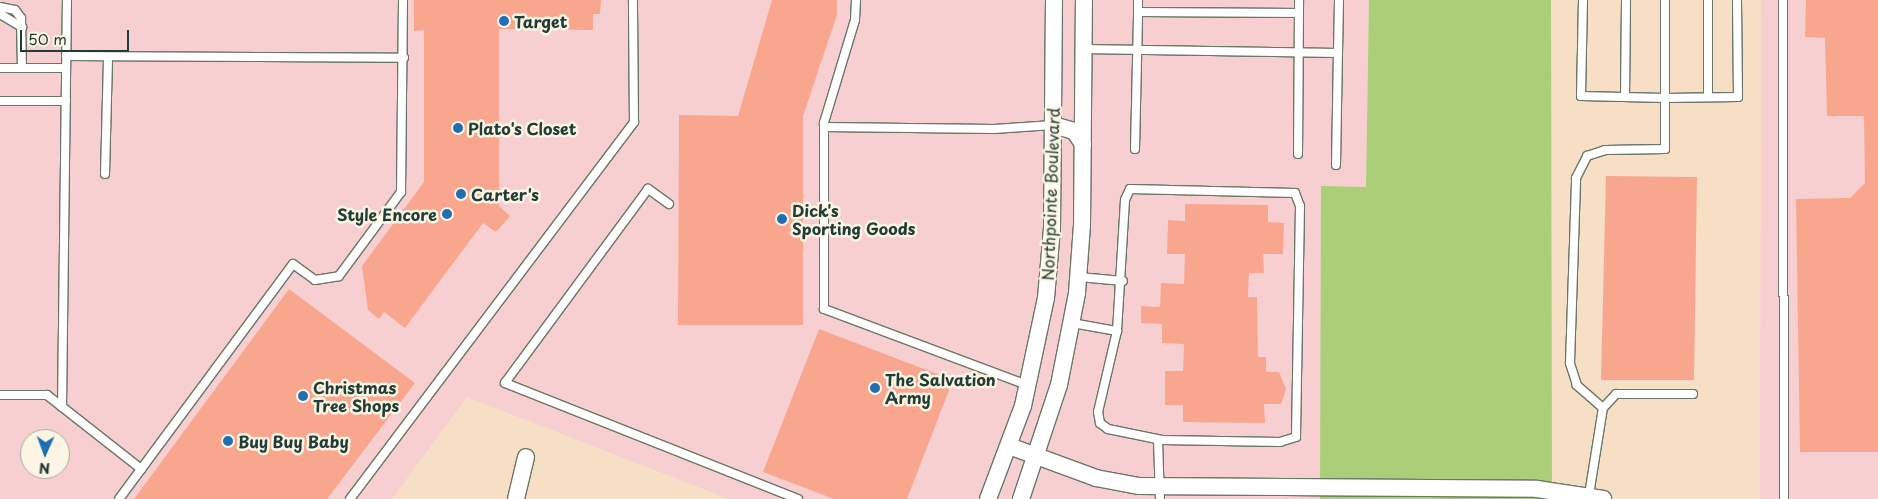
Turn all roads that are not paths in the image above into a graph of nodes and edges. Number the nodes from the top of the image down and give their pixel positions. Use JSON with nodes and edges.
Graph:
{"nodes":[{"id":1,"x":67,"y":0,"type":"edge"},
{"id":2,"x":404,"y":0,"type":"edge"},
{"id":3,"x":633,"y":0,"type":"edge"},
{"id":4,"x":856,"y":0,"type":"edge"},
{"id":5,"x":1054,"y":0,"type":"edge"},
{"id":6,"x":1084,"y":0,"type":"edge"},
{"id":7,"x":1138,"y":0,"type":"edge"},
{"id":8,"x":1299,"y":0,"type":"edge"},
{"id":9,"x":1339,"y":0,"type":"edge"},
{"id":10,"x":1583,"y":0,"type":"edge"},
{"id":11,"x":1626,"y":0,"type":"edge"},
{"id":12,"x":1665,"y":0,"type":"edge"},
{"id":13,"x":1708,"y":0,"type":"edge"},
{"id":14,"x":1737,"y":0,"type":"edge"},
{"id":15,"x":1783,"y":0,"type":"edge"},
{"id":16,"x":0,"y":7,"type":"edge"},
{"id":17,"x":1138,"y":12,"type":"junction"},
{"id":18,"x":1299,"y":13,"type":"junction"},
{"id":19,"x":0,"y":14,"type":"edge"},
{"id":20,"x":22,"y":27,"type":"junction"},
{"id":21,"x":1083,"y":48,"type":"junction"},
{"id":22,"x":1138,"y":49,"type":"junction"},
{"id":23,"x":1299,"y":53,"type":"junction"},
{"id":24,"x":1338,"y":53,"type":"junction"},
{"id":25,"x":66,"y":56,"type":"junction"},
{"id":26,"x":108,"y":57,"type":"junction"},
{"id":27,"x":404,"y":58,"type":"junction"},
{"id":28,"x":0,"y":68,"type":"edge"},
{"id":29,"x":22,"y":68,"type":"junction"},
{"id":30,"x":66,"y":68,"type":"junction"},
{"id":31,"x":1708,"y":96,"type":"junction"},
{"id":32,"x":1625,"y":97,"type":"junction"},
{"id":33,"x":1665,"y":98,"type":"junction"},
{"id":34,"x":0,"y":101,"type":"edge"},
{"id":35,"x":66,"y":101,"type":"junction"},
{"id":36,"x":1053,"y":125,"type":"junction"},
{"id":37,"x":824,"y":127,"type":"junction"},
{"id":38,"x":1083,"y":144,"type":"junction"},
{"id":39,"x":1135,"y":149,"type":"dead end"},
{"id":40,"x":1298,"y":154,"type":"dead end"},
{"id":41,"x":1336,"y":165,"type":"dead end"},
{"id":42,"x":105,"y":174,"type":"dead end"},
{"id":43,"x":669,"y":204,"type":"dead end"},
{"id":44,"x":1079,"y":277,"type":"junction"},
{"id":45,"x":1123,"y":281,"type":"junction"},
{"id":46,"x":1072,"y":323,"type":"junction"},
{"id":47,"x":1117,"y":331,"type":"junction"},
{"id":48,"x":1028,"y":386,"type":"junction"},
{"id":49,"x":1693,"y":394,"type":"dead end"},
{"id":50,"x":0,"y":395,"type":"edge"},
{"id":51,"x":62,"y":407,"type":"junction"},
{"id":52,"x":1603,"y":408,"type":"junction"},
{"id":53,"x":1158,"y":440,"type":"junction"},
{"id":54,"x":1009,"y":446,"type":"junction"},
{"id":55,"x":526,"y":456,"type":"dead end"},
{"id":56,"x":1037,"y":457,"type":"junction"},
{"id":57,"x":142,"y":469,"type":"junction"},
{"id":58,"x":1159,"y":493,"type":"edge"},
{"id":59,"x":1596,"y":497,"type":"edge"},
{"id":60,"x":119,"y":499,"type":"edge"},
{"id":61,"x":350,"y":499,"type":"edge"},
{"id":62,"x":516,"y":499,"type":"edge"},
{"id":63,"x":798,"y":499,"type":"edge"},
{"id":64,"x":988,"y":499,"type":"edge"},
{"id":65,"x":1021,"y":499,"type":"edge"},
{"id":66,"x":1784,"y":499,"type":"edge"}],
"edges":[{"from":1,"to":25,"type":"lane"},
{"from":2,"to":27,"type":"lane"},
{"from":3,"to":61,"type":"lane"},
{"from":4,"to":37,"type":"lane"},
{"from":5,"to":36,"type":"street","name":"Northpointe Boulevard"},
{"from":6,"to":21,"type":"street","name":"Northpointe Boulevard"},
{"from":7,"to":17,"type":"lane"},
{"from":8,"to":18,"type":"lane"},
{"from":9,"to":24,"type":"lane"},
{"from":10,"to":32,"type":"lane"},
{"from":11,"to":32,"type":"lane"},
{"from":12,"to":33,"type":"lane"},
{"from":13,"to":31,"type":"lane"},
{"from":14,"to":31,"type":"lane"},
{"from":15,"to":66,"type":"lane"},
{"from":16,"to":20,"type":"lane"},
{"from":17,"to":18,"type":"lane"},
{"from":17,"to":22,"type":"lane"},
{"from":18,"to":23,"type":"lane"},
{"from":19,"to":20,"type":"lane"},
{"from":20,"to":29,"type":"lane"},
{"from":21,"to":22,"type":"lane"},
{"from":21,"to":38,"type":"street","name":"Northpointe Boulevard"},
{"from":22,"to":23,"type":"lane"},
{"from":22,"to":39,"type":"lane"},
{"from":23,"to":24,"type":"lane"},
{"from":23,"to":40,"type":"lane"},
{"from":24,"to":41,"type":"lane"},
{"from":25,"to":26,"type":"lane"},
{"from":25,"to":30,"type":"lane"},
{"from":26,"to":27,"type":"lane"},
{"from":26,"to":42,"type":"lane"},
{"from":27,"to":57,"type":"lane"},
{"from":28,"to":29,"type":"lane"},
{"from":29,"to":30,"type":"lane"},
{"from":30,"to":35,"type":"lane"},
{"from":31,"to":33,"type":"lane"},
{"from":32,"to":33,"type":"lane"},
{"from":33,"to":52,"type":"lane"},
{"from":34,"to":35,"type":"lane"},
{"from":35,"to":51,"type":"lane"},
{"from":36,"to":37,"type":"lane"},
{"from":36,"to":38,"type":"street"},
{"from":36,"to":48,"type":"street","name":"Northpointe Boulevard"},
{"from":37,"to":48,"type":"lane"},
{"from":38,"to":44,"type":"street","name":"Northpointe Boulevard"},
{"from":43,"to":63,"type":"lane"},
{"from":44,"to":45,"type":"lane"},
{"from":44,"to":46,"type":"street","name":"Northpointe Boulevard"},
{"from":45,"to":47,"type":"lane"},
{"from":45,"to":53,"type":"lane"},
{"from":46,"to":47,"type":"lane"},
{"from":46,"to":56,"type":"street","name":"Northpointe Boulevard"},
{"from":47,"to":53,"type":"lane"},
{"from":48,"to":54,"type":"street","name":"Northpointe Boulevard"},
{"from":49,"to":52,"type":"lane"},
{"from":50,"to":51,"type":"lane"},
{"from":51,"to":57,"type":"lane"},
{"from":52,"to":59,"type":"lane"},
{"from":53,"to":58,"type":"lane"},
{"from":54,"to":56,"type":"street"},
{"from":54,"to":64,"type":"street","name":"Northpointe Boulevard"},
{"from":55,"to":62,"type":"street"},
{"from":56,"to":58,"type":"street"},
{"from":56,"to":65,"type":"street","name":"Northpointe Boulevard"},
{"from":57,"to":60,"type":"lane"},
{"from":58,"to":59,"type":"street"}]}
